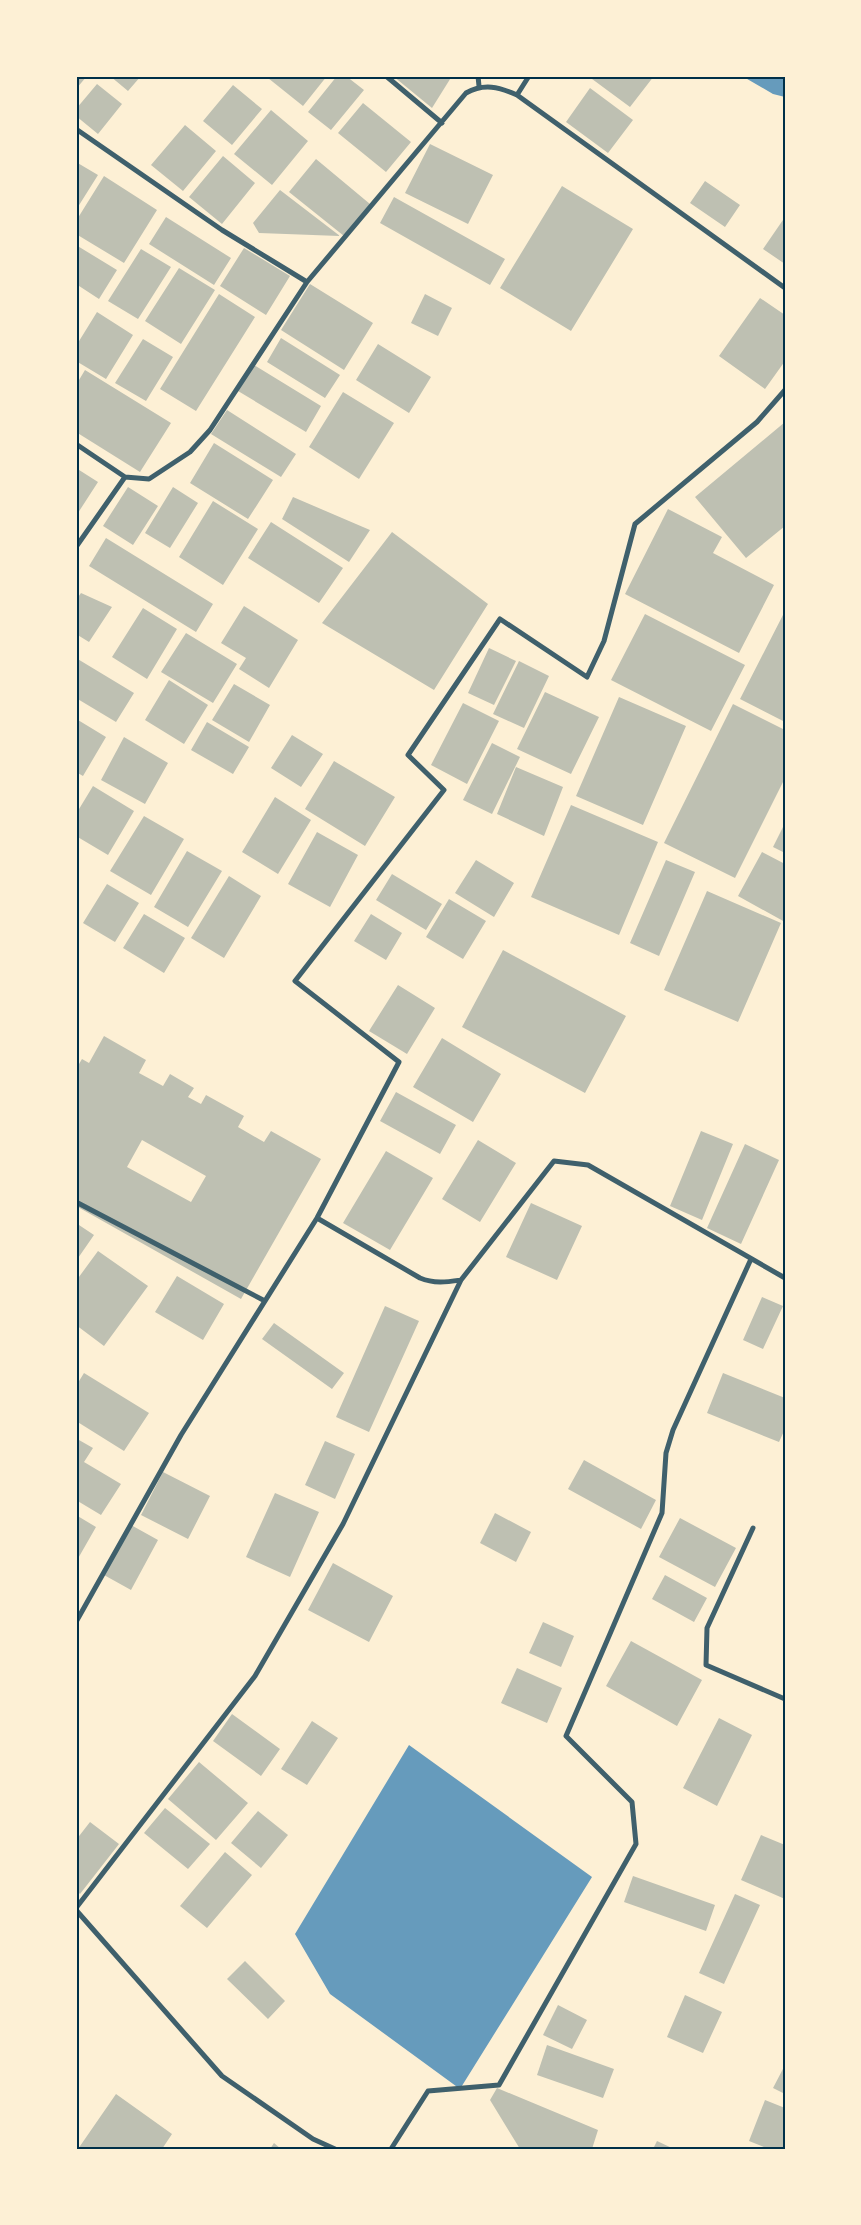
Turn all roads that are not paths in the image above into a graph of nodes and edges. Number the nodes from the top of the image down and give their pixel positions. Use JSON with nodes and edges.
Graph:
{"nodes":[{"id":1,"x":386,"y":76,"type":"edge"},
{"id":2,"x":478,"y":76,"type":"edge"},
{"id":3,"x":529,"y":76,"type":"edge"},
{"id":4,"x":479,"y":86,"type":"junction"},
{"id":5,"x":517,"y":95,"type":"junction"},
{"id":6,"x":442,"y":123,"type":"junction"},
{"id":7,"x":76,"y":129,"type":"edge"},
{"id":8,"x":308,"y":282,"type":"junction"},
{"id":9,"x":785,"y":288,"type":"edge"},
{"id":10,"x":785,"y":390,"type":"edge"},
{"id":11,"x":76,"y":444,"type":"edge"},
{"id":12,"x":125,"y":477,"type":"junction"},
{"id":13,"x":76,"y":547,"type":"edge"},
{"id":14,"x":76,"y":1202,"type":"edge"},
{"id":15,"x":317,"y":1218,"type":"junction"},
{"id":16,"x":751,"y":1259,"type":"junction"},
{"id":17,"x":785,"y":1278,"type":"edge"},
{"id":18,"x":461,"y":1280,"type":"junction"},
{"id":19,"x":265,"y":1301,"type":"junction"},
{"id":20,"x":753,"y":1528,"type":"dead end"},
{"id":21,"x":76,"y":1622,"type":"edge"},
{"id":22,"x":785,"y":1699,"type":"edge"},
{"id":23,"x":76,"y":1909,"type":"edge"},
{"id":24,"x":335,"y":2149,"type":"edge"},
{"id":25,"x":390,"y":2149,"type":"edge"}],
"edges":[{"from":1,"to":6,"type":"street"},
{"from":2,"to":4,"type":"street"},
{"from":3,"to":5,"type":"street"},
{"from":4,"to":5,"type":"street"},
{"from":4,"to":6,"type":"street"},
{"from":5,"to":9,"type":"street"},
{"from":6,"to":8,"type":"street"},
{"from":7,"to":8,"type":"street"},
{"from":8,"to":12,"type":"street"},
{"from":10,"to":15,"type":"street"},
{"from":11,"to":12,"type":"street"},
{"from":12,"to":13,"type":"street"},
{"from":14,"to":19,"type":"street"},
{"from":15,"to":18,"type":"street"},
{"from":15,"to":19,"type":"street"},
{"from":16,"to":17,"type":"street"},
{"from":16,"to":18,"type":"street"},
{"from":16,"to":25,"type":"street"},
{"from":18,"to":23,"type":"street"},
{"from":19,"to":21,"type":"street"},
{"from":20,"to":22,"type":"street"},
{"from":23,"to":24,"type":"street"}]}
